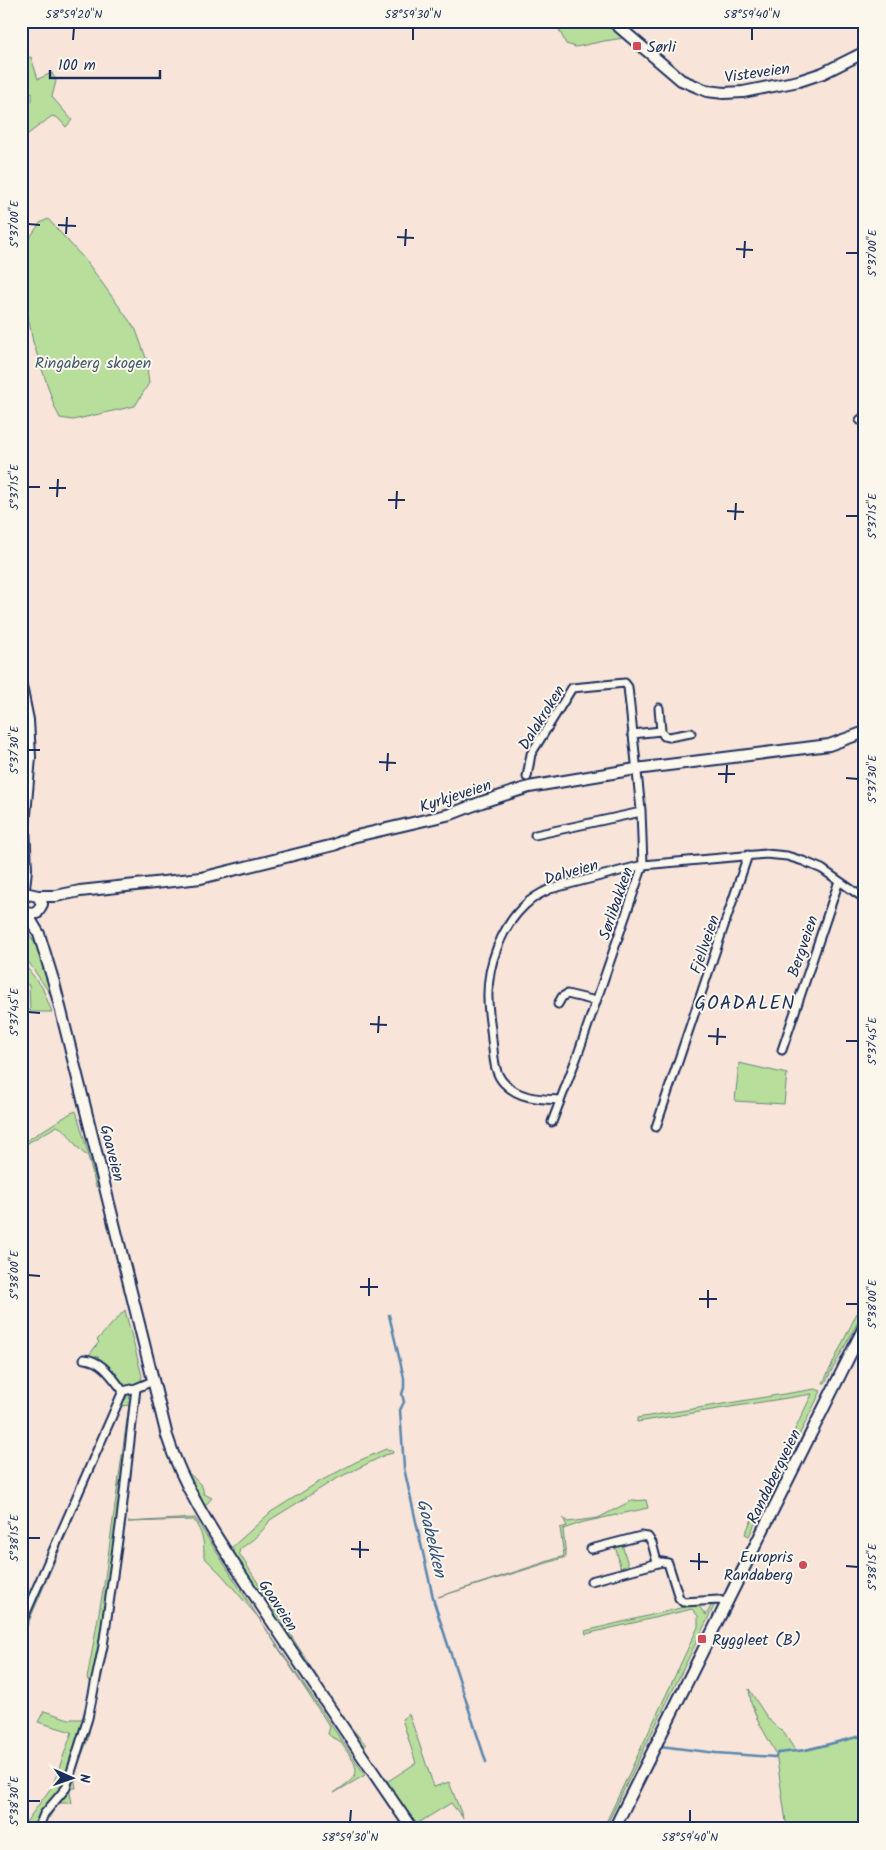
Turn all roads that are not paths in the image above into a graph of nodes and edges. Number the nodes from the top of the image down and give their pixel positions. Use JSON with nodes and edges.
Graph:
{"nodes":[{"id":1,"x":612,"y":21,"type":"edge"},
{"id":2,"x":865,"y":52,"type":"edge"},
{"id":3,"x":21,"y":686,"type":"edge"},
{"id":4,"x":660,"y":708,"type":"dead end"},
{"id":5,"x":661,"y":731,"type":"junction"},
{"id":6,"x":865,"y":732,"type":"edge"},
{"id":7,"x":691,"y":733,"type":"dead end"},
{"id":8,"x":632,"y":734,"type":"junction"},
{"id":9,"x":636,"y":769,"type":"junction"},
{"id":10,"x":527,"y":777,"type":"dead end"},
{"id":11,"x":641,"y":812,"type":"junction"},
{"id":12,"x":535,"y":835,"type":"dead end"},
{"id":13,"x":748,"y":855,"type":"junction"},
{"id":14,"x":643,"y":865,"type":"junction"},
{"id":15,"x":26,"y":869,"type":"junction"},
{"id":16,"x":839,"y":880,"type":"junction"},
{"id":17,"x":37,"y":895,"type":"junction"},
{"id":18,"x":56,"y":896,"type":"junction"},
{"id":19,"x":865,"y":899,"type":"edge"},
{"id":20,"x":23,"y":905,"type":"edge"},
{"id":21,"x":40,"y":909,"type":"junction"},
{"id":22,"x":39,"y":934,"type":"junction"},
{"id":23,"x":596,"y":1001,"type":"junction"},
{"id":24,"x":558,"y":1004,"type":"dead end"},
{"id":25,"x":782,"y":1050,"type":"dead end"},
{"id":26,"x":560,"y":1100,"type":"junction"},
{"id":27,"x":552,"y":1122,"type":"dead end"},
{"id":28,"x":656,"y":1127,"type":"dead end"},
{"id":29,"x":865,"y":1325,"type":"edge"},
{"id":30,"x":84,"y":1359,"type":"dead end"},
{"id":31,"x":153,"y":1381,"type":"junction"},
{"id":32,"x":136,"y":1388,"type":"junction"},
{"id":33,"x":123,"y":1391,"type":"junction"},
{"id":34,"x":591,"y":1548,"type":"dead end"},
{"id":35,"x":657,"y":1562,"type":"junction"},
{"id":36,"x":591,"y":1581,"type":"dead end"},
{"id":37,"x":727,"y":1603,"type":"junction"},
{"id":38,"x":21,"y":1624,"type":"edge"},
{"id":39,"x":40,"y":1829,"type":"edge"},
{"id":40,"x":412,"y":1829,"type":"edge"},
{"id":41,"x":614,"y":1829,"type":"edge"}],
"edges":[{"from":1,"to":2,"type":"main road","name":"Visteveien"},
{"from":3,"to":15,"type":"main road","name":"Goaveien"},
{"from":4,"to":5,"type":"street"},
{"from":5,"to":7,"type":"street"},
{"from":5,"to":8,"type":"street"},
{"from":6,"to":9,"type":"main road","name":"Kyrkjeveien"},
{"from":8,"to":9,"type":"street","name":"Dalakroken"},
{"from":8,"to":10,"type":"street","name":"Dalakroken"},
{"from":9,"to":11,"type":"street","name":"Sørlibakken"},
{"from":9,"to":18,"type":"main road","name":"Kyrkjeveien"},
{"from":11,"to":12,"type":"street"},
{"from":11,"to":14,"type":"street","name":"Sørlibakken"},
{"from":13,"to":14,"type":"street","name":"Dalveien"},
{"from":13,"to":16,"type":"street","name":"Dalveien"},
{"from":13,"to":28,"type":"street","name":"Fjellveien"},
{"from":14,"to":23,"type":"street","name":"Sørlibakken"},
{"from":14,"to":26,"type":"street","name":"Dalveien"},
{"from":15,"to":17,"type":"main road","name":"Goaveien"},
{"from":15,"to":20,"type":"main road","name":"Goaveien"},
{"from":16,"to":19,"type":"street","name":"Dalveien"},
{"from":16,"to":25,"type":"street","name":"Bergveien"},
{"from":17,"to":18,"type":"main road","name":"Kyrkjeveien"},
{"from":17,"to":20,"type":"main road"},
{"from":17,"to":21,"type":"main road","name":"Goaveien"},
{"from":18,"to":21,"type":"main road","name":"Kyrkjeveien"},
{"from":20,"to":21,"type":"main road"},
{"from":20,"to":22,"type":"main road","name":"Goaveien"},
{"from":21,"to":22,"type":"main road","name":"Goaveien"},
{"from":22,"to":31,"type":"main road","name":"Goaveien"},
{"from":23,"to":24,"type":"street"},
{"from":23,"to":26,"type":"street","name":"Sørlibakken"},
{"from":26,"to":27,"type":"street","name":"Sørlibakken"},
{"from":29,"to":37,"type":"main road","name":"Randabergveien"},
{"from":30,"to":33,"type":"street"},
{"from":31,"to":32,"type":"street"},
{"from":31,"to":40,"type":"main road","name":"Goaveien"},
{"from":32,"to":33,"type":"street"},
{"from":32,"to":39,"type":"street"},
{"from":33,"to":38,"type":"street"},
{"from":34,"to":35,"type":"street"},
{"from":35,"to":36,"type":"street"},
{"from":35,"to":37,"type":"street"},
{"from":37,"to":41,"type":"main road","name":"Randabergveien"}]}
